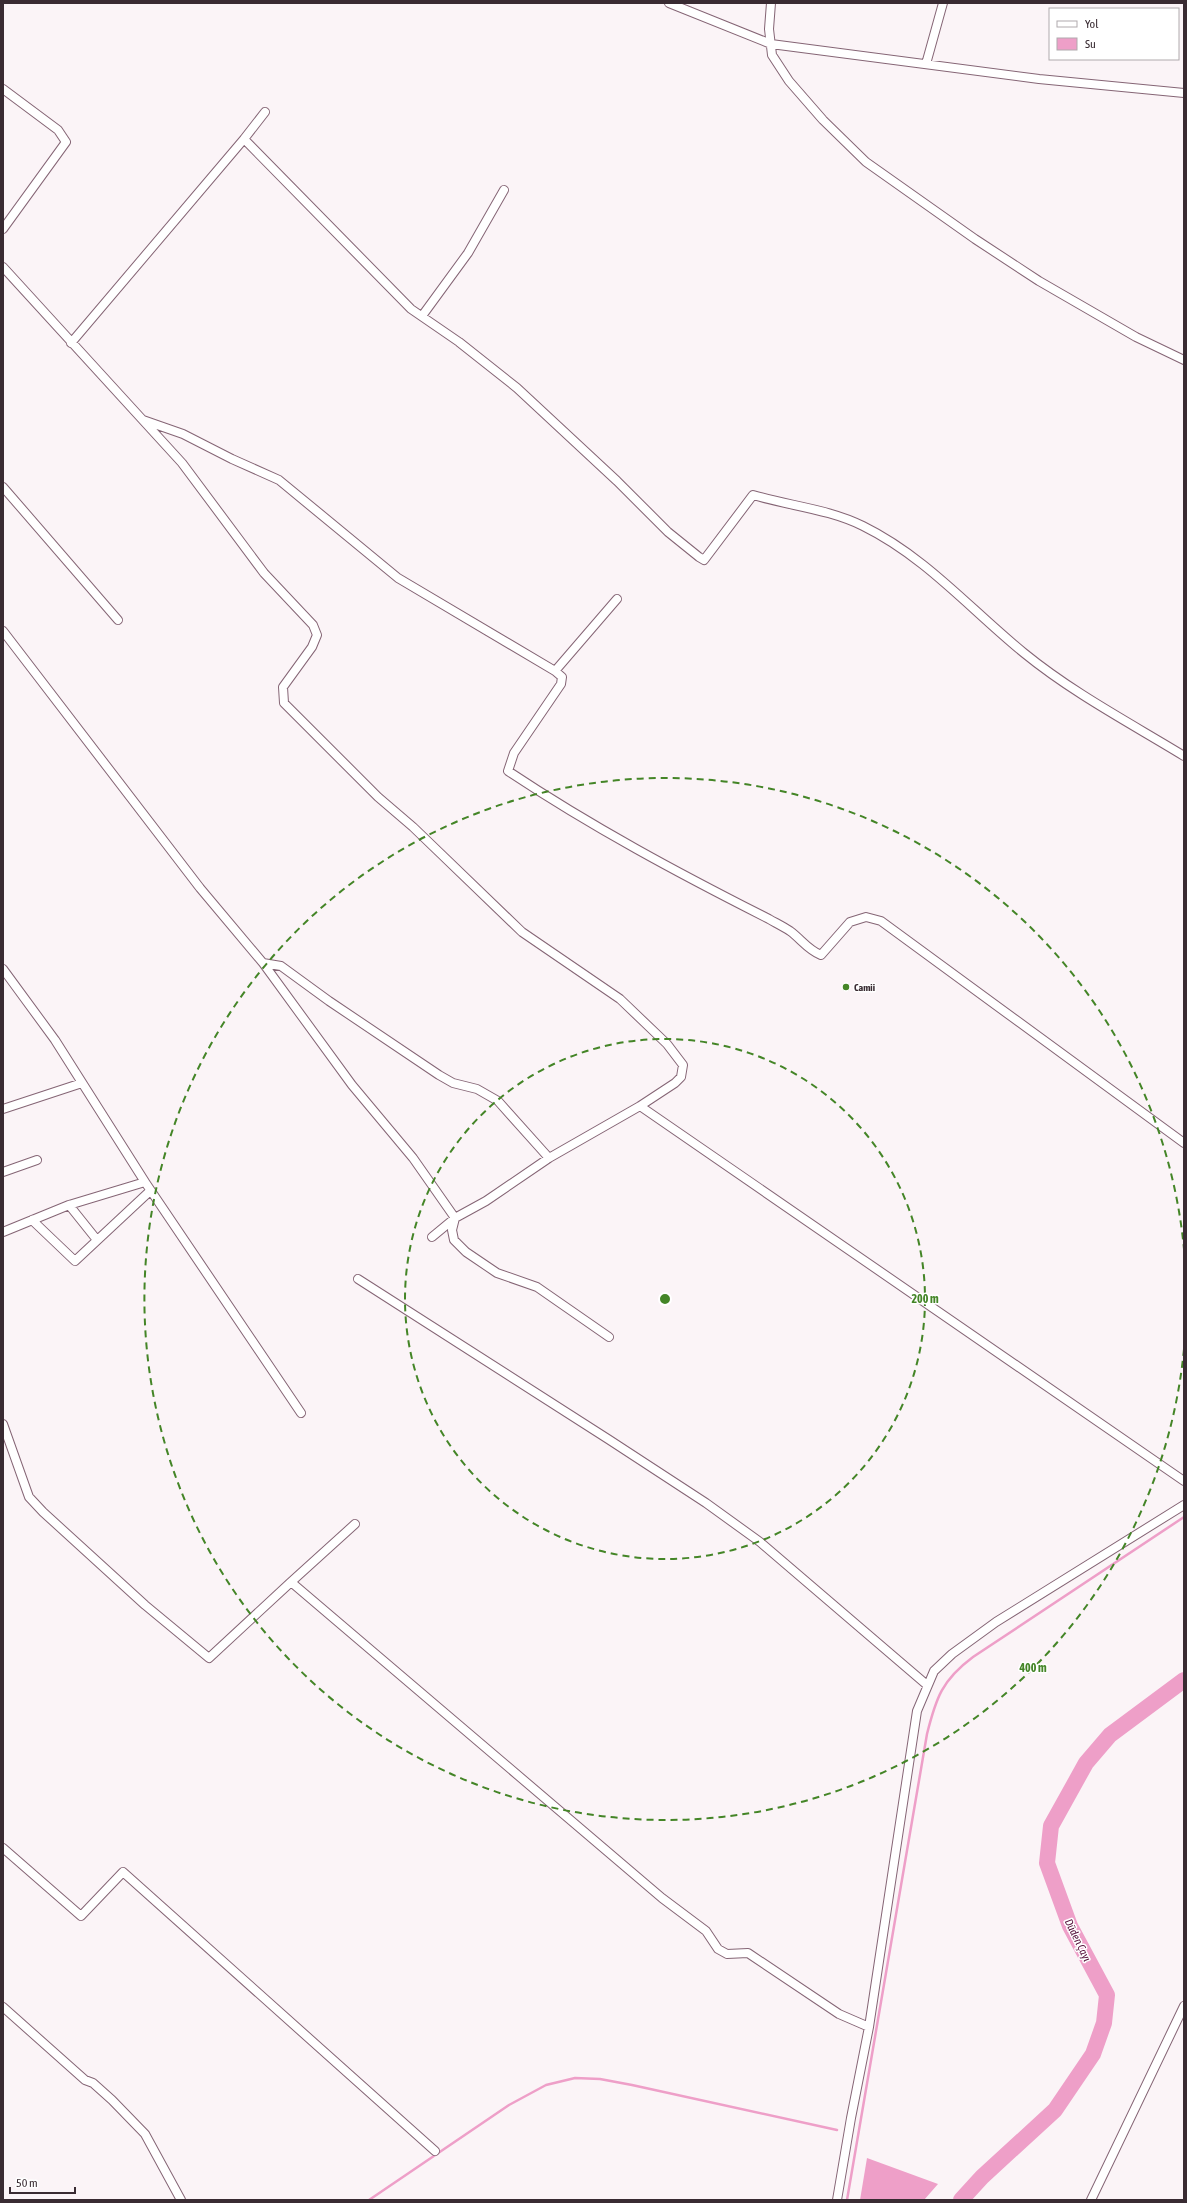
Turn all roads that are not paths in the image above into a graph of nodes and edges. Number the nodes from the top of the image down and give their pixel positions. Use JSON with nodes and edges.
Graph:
{"nodes":[{"id":1,"x":669,"y":3,"type":"edge"},
{"id":2,"x":771,"y":3,"type":"edge"},
{"id":3,"x":943,"y":3,"type":"edge"},
{"id":4,"x":771,"y":44,"type":"junction"},
{"id":5,"x":926,"y":64,"type":"junction"},
{"id":6,"x":3,"y":89,"type":"edge"},
{"id":7,"x":1184,"y":93,"type":"edge"},
{"id":8,"x":265,"y":112,"type":"dead end"},
{"id":9,"x":244,"y":139,"type":"junction"},
{"id":10,"x":504,"y":190,"type":"dead end"},
{"id":11,"x":3,"y":229,"type":"edge"},
{"id":12,"x":3,"y":267,"type":"edge"},
{"id":13,"x":422,"y":316,"type":"junction"},
{"id":14,"x":71,"y":343,"type":"junction"},
{"id":15,"x":1184,"y":360,"type":"edge"},
{"id":16,"x":140,"y":419,"type":"junction"},
{"id":17,"x":3,"y":487,"type":"edge"},
{"id":18,"x":617,"y":599,"type":"dead end"},
{"id":19,"x":118,"y":620,"type":"dead end"},
{"id":20,"x":3,"y":631,"type":"edge"},
{"id":21,"x":555,"y":671,"type":"junction"},
{"id":22,"x":1184,"y":756,"type":"edge"},
{"id":23,"x":263,"y":963,"type":"junction"},
{"id":24,"x":3,"y":969,"type":"edge"},
{"id":25,"x":82,"y":1083,"type":"junction"},
{"id":26,"x":640,"y":1106,"type":"junction"},
{"id":27,"x":3,"y":1109,"type":"edge"},
{"id":28,"x":1184,"y":1143,"type":"edge"},
{"id":29,"x":548,"y":1158,"type":"junction"},
{"id":30,"x":37,"y":1160,"type":"dead end"},
{"id":31,"x":3,"y":1172,"type":"edge"},
{"id":32,"x":145,"y":1182,"type":"junction"},
{"id":33,"x":150,"y":1191,"type":"junction"},
{"id":34,"x":69,"y":1205,"type":"junction"},
{"id":35,"x":455,"y":1218,"type":"junction"},
{"id":36,"x":32,"y":1220,"type":"junction"},
{"id":37,"x":3,"y":1232,"type":"edge"},
{"id":38,"x":432,"y":1237,"type":"dead end"},
{"id":39,"x":97,"y":1240,"type":"junction"},
{"id":40,"x":358,"y":1279,"type":"dead end"},
{"id":41,"x":609,"y":1338,"type":"dead end"},
{"id":42,"x":301,"y":1413,"type":"dead end"},
{"id":43,"x":3,"y":1424,"type":"edge"},
{"id":44,"x":1184,"y":1481,"type":"edge"},
{"id":45,"x":1184,"y":1505,"type":"edge"},
{"id":46,"x":355,"y":1524,"type":"dead end"},
{"id":47,"x":291,"y":1582,"type":"junction"},
{"id":48,"x":927,"y":1685,"type":"junction"},
{"id":49,"x":3,"y":1848,"type":"edge"},
{"id":50,"x":1184,"y":2006,"type":"edge"},
{"id":51,"x":3,"y":2008,"type":"edge"},
{"id":52,"x":870,"y":2027,"type":"junction"},
{"id":53,"x":435,"y":2151,"type":"dead end"},
{"id":54,"x":181,"y":2200,"type":"edge"},
{"id":55,"x":837,"y":2200,"type":"edge"},
{"id":56,"x":1091,"y":2200,"type":"edge"}],
"edges":[{"from":1,"to":4,"type":"street"},
{"from":2,"to":4,"type":"street"},
{"from":3,"to":5,"type":"street"},
{"from":4,"to":5,"type":"street"},
{"from":4,"to":15,"type":"street"},
{"from":5,"to":7,"type":"street"},
{"from":6,"to":11,"type":"street"},
{"from":8,"to":9,"type":"street"},
{"from":9,"to":13,"type":"street"},
{"from":9,"to":14,"type":"street"},
{"from":10,"to":13,"type":"street"},
{"from":12,"to":14,"type":"street"},
{"from":13,"to":22,"type":"street"},
{"from":14,"to":16,"type":"street"},
{"from":16,"to":21,"type":"street"},
{"from":16,"to":26,"type":"street"},
{"from":17,"to":19,"type":"street"},
{"from":18,"to":21,"type":"street"},
{"from":20,"to":23,"type":"street"},
{"from":21,"to":28,"type":"street"},
{"from":23,"to":29,"type":"street"},
{"from":23,"to":35,"type":"street"},
{"from":24,"to":25,"type":"street"},
{"from":25,"to":27,"type":"street"},
{"from":25,"to":32,"type":"street"},
{"from":26,"to":29,"type":"street"},
{"from":26,"to":44,"type":"street"},
{"from":29,"to":35,"type":"street"},
{"from":30,"to":31,"type":"street"},
{"from":32,"to":33,"type":"street"},
{"from":32,"to":34,"type":"street"},
{"from":33,"to":39,"type":"street"},
{"from":33,"to":42,"type":"street"},
{"from":34,"to":36,"type":"street"},
{"from":34,"to":39,"type":"street"},
{"from":35,"to":38,"type":"street"},
{"from":35,"to":41,"type":"street"},
{"from":36,"to":37,"type":"street"},
{"from":36,"to":39,"type":"street"},
{"from":40,"to":48,"type":"street"},
{"from":43,"to":47,"type":"street"},
{"from":45,"to":48,"type":"street"},
{"from":46,"to":47,"type":"street"},
{"from":47,"to":52,"type":"street"},
{"from":48,"to":52,"type":"street"},
{"from":49,"to":53,"type":"street"},
{"from":50,"to":56,"type":"street"},
{"from":51,"to":54,"type":"street"},
{"from":52,"to":55,"type":"street"}]}
